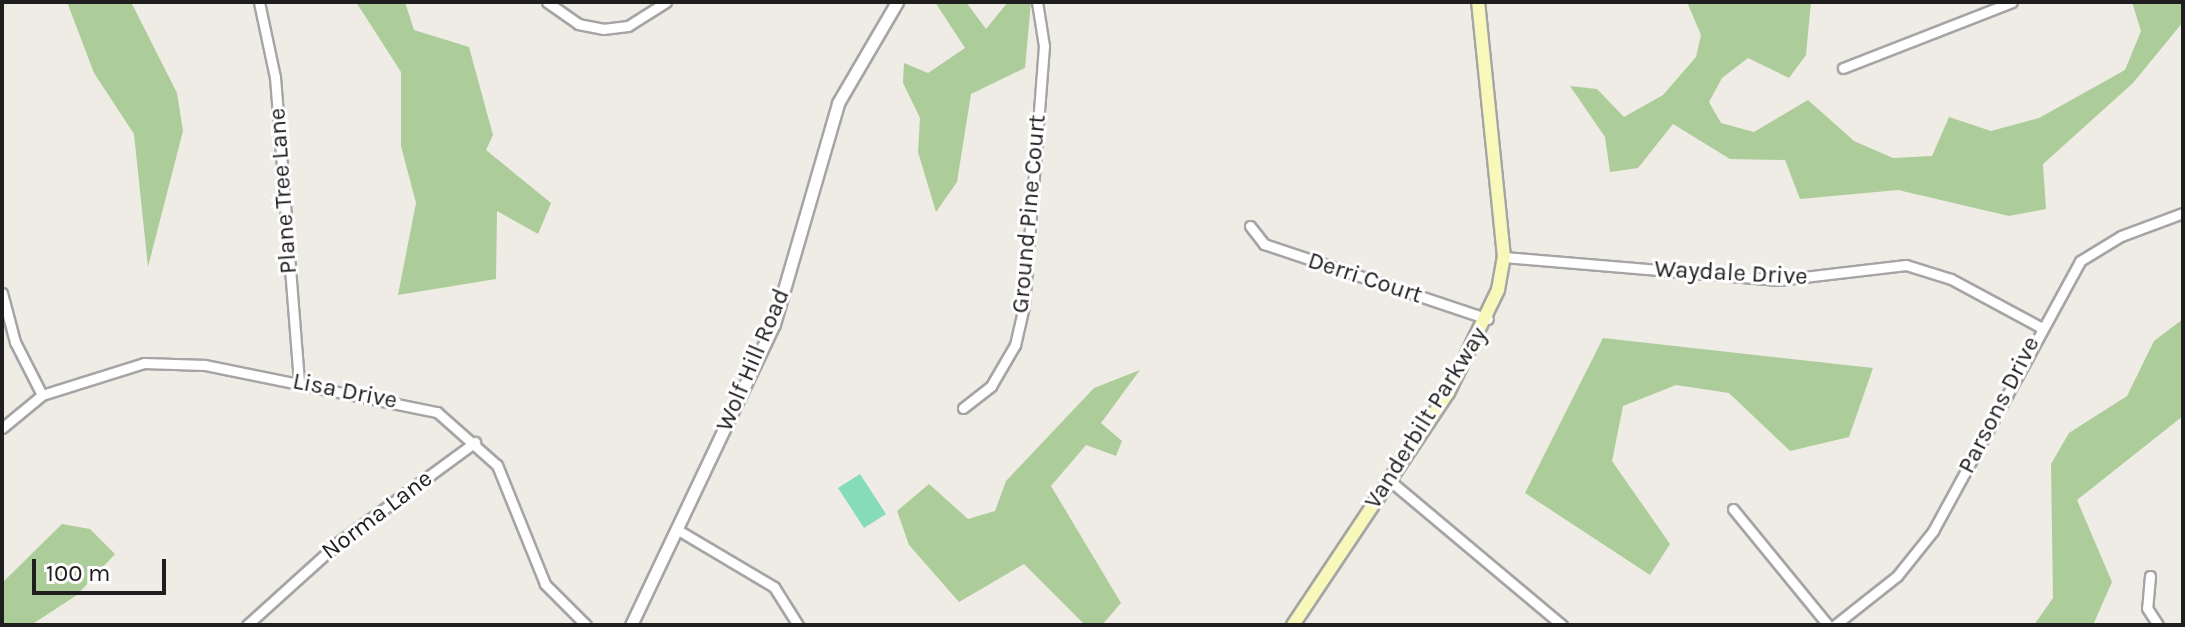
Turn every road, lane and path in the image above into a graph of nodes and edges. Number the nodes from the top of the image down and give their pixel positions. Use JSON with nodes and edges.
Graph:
{"nodes":[{"id":1,"x":259,"y":2,"type":"edge"},
{"id":2,"x":547,"y":2,"type":"edge"},
{"id":3,"x":666,"y":2,"type":"edge"},
{"id":4,"x":897,"y":2,"type":"edge"},
{"id":5,"x":1037,"y":2,"type":"edge"},
{"id":6,"x":1478,"y":2,"type":"edge"},
{"id":7,"x":2012,"y":2,"type":"edge"},
{"id":8,"x":1843,"y":68,"type":"dead end"},
{"id":9,"x":2183,"y":213,"type":"edge"},
{"id":10,"x":1250,"y":226,"type":"dead end"},
{"id":11,"x":1504,"y":257,"type":"junction"},
{"id":12,"x":2,"y":293,"type":"edge"},
{"id":13,"x":1488,"y":319,"type":"junction"},
{"id":14,"x":2040,"y":327,"type":"junction"},
{"id":15,"x":299,"y":381,"type":"junction"},
{"id":16,"x":42,"y":395,"type":"junction"},
{"id":17,"x":963,"y":408,"type":"dead end"},
{"id":18,"x":2,"y":428,"type":"edge"},
{"id":19,"x":475,"y":442,"type":"junction"},
{"id":20,"x":1389,"y":480,"type":"junction"},
{"id":21,"x":1733,"y":509,"type":"dead end"},
{"id":22,"x":678,"y":530,"type":"junction"},
{"id":23,"x":2150,"y":576,"type":"dead end"},
{"id":24,"x":247,"y":625,"type":"edge"},
{"id":25,"x":586,"y":625,"type":"edge"},
{"id":26,"x":631,"y":625,"type":"edge"},
{"id":27,"x":798,"y":625,"type":"edge"},
{"id":28,"x":1293,"y":625,"type":"edge"},
{"id":29,"x":1562,"y":625,"type":"edge"},
{"id":30,"x":1828,"y":625,"type":"edge"},
{"id":31,"x":1835,"y":625,"type":"edge"},
{"id":32,"x":2158,"y":625,"type":"edge"}],
"edges":[{"from":1,"to":15,"type":"street","name":"Plane Tree Lane"},
{"from":2,"to":3,"type":"street"},
{"from":4,"to":22,"type":"street","name":"Wolf Hill Road"},
{"from":5,"to":17,"type":"street","name":"Ground Pine Court"},
{"from":6,"to":11,"type":"main road","name":"Vanderbilt Parkway"},
{"from":7,"to":8,"type":"street"},
{"from":9,"to":14,"type":"street","name":"Parsons Drive"},
{"from":10,"to":13,"type":"street","name":"Derri Court"},
{"from":11,"to":13,"type":"main road","name":"Vanderbilt Parkway"},
{"from":11,"to":14,"type":"street","name":"Waydale Drive"},
{"from":12,"to":16,"type":"street"},
{"from":13,"to":20,"type":"main road","name":"Vanderbilt Parkway"},
{"from":14,"to":31,"type":"street","name":"Parsons Drive"},
{"from":15,"to":16,"type":"street","name":"Lisa Drive"},
{"from":15,"to":19,"type":"street","name":"Lisa Drive"},
{"from":16,"to":18,"type":"street","name":"Lisa Drive"},
{"from":19,"to":24,"type":"street","name":"Norma Lane"},
{"from":19,"to":25,"type":"street","name":"Lisa Drive"},
{"from":20,"to":28,"type":"main road","name":"Vanderbilt Parkway"},
{"from":20,"to":29,"type":"street"},
{"from":21,"to":30,"type":"street"},
{"from":22,"to":26,"type":"street","name":"Wolf Hill Road"},
{"from":22,"to":27,"type":"street"},
{"from":23,"to":32,"type":"street"}]}
